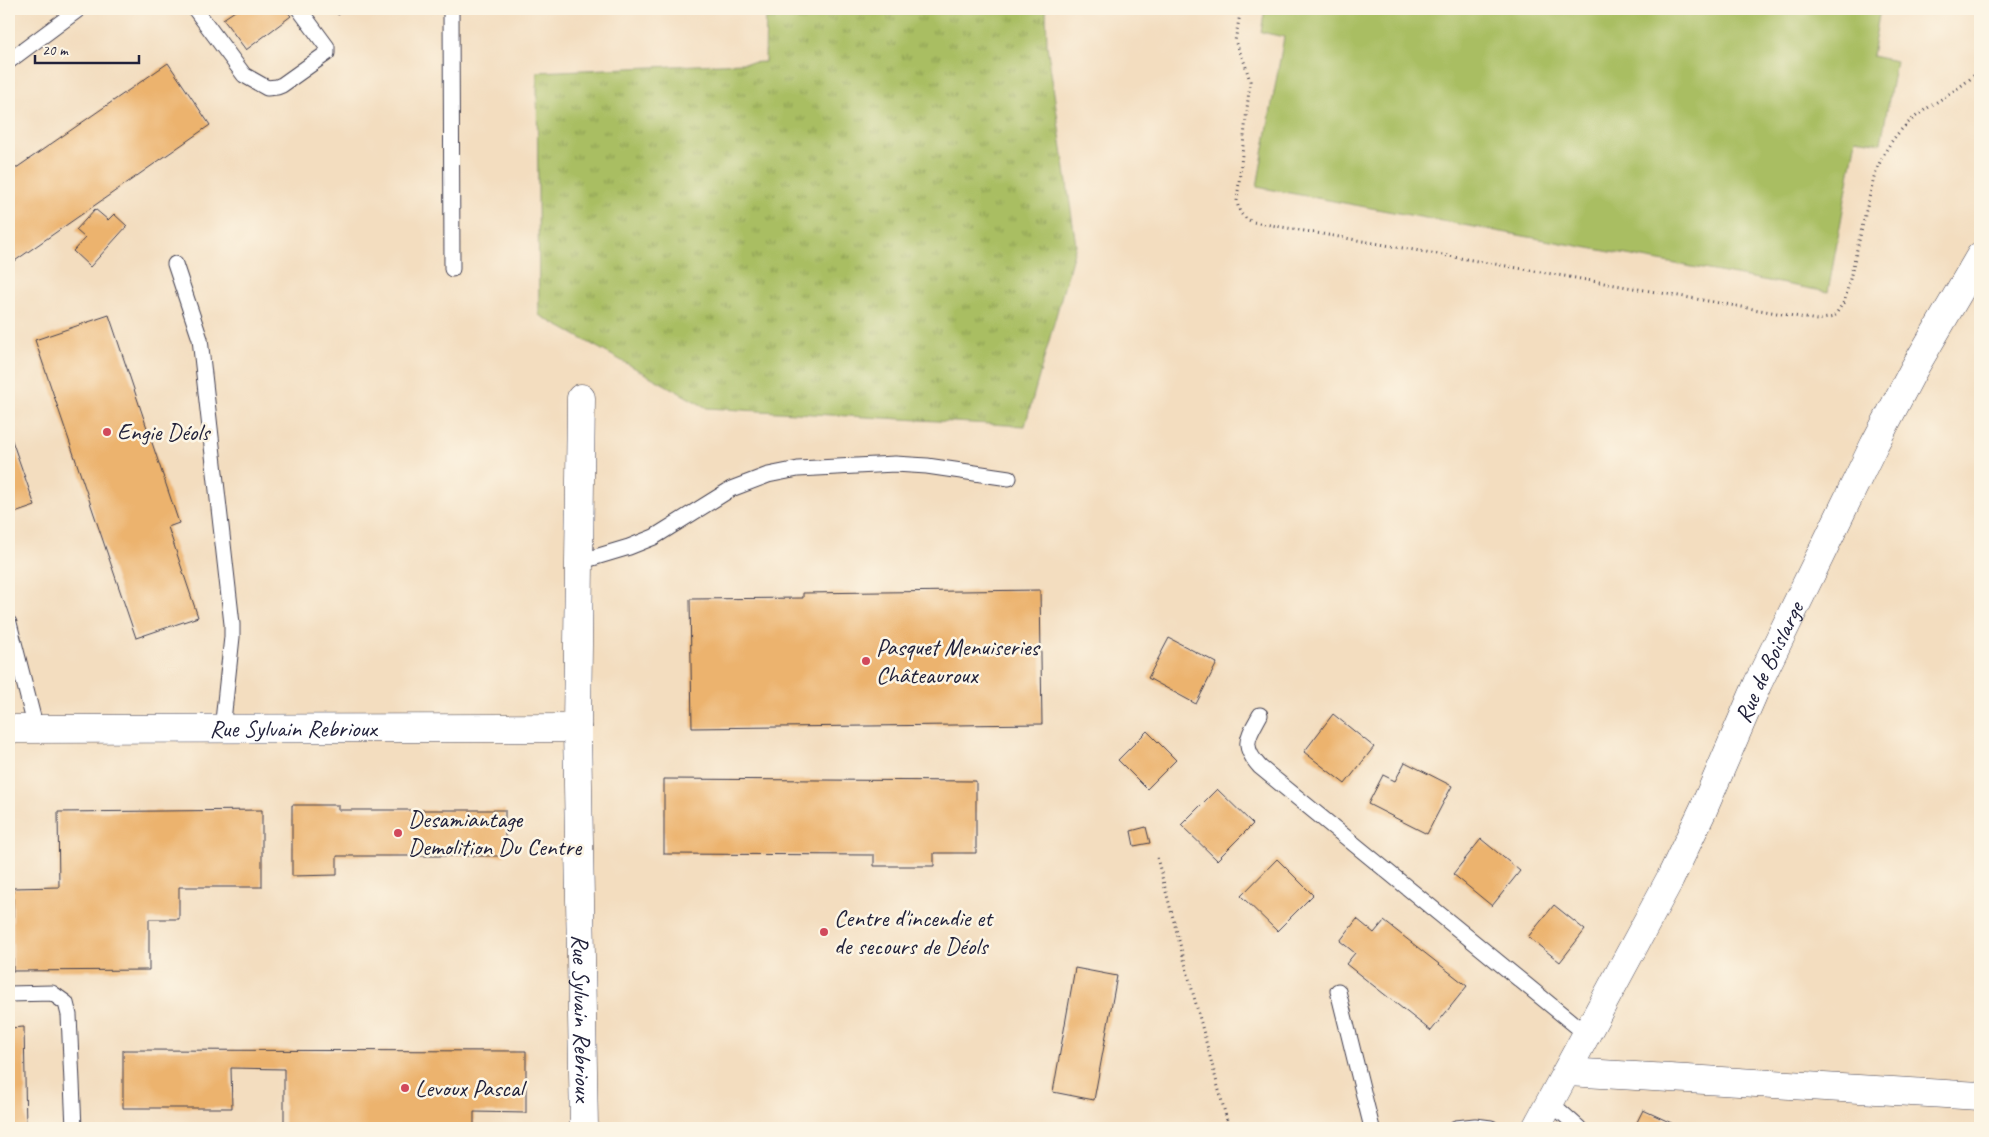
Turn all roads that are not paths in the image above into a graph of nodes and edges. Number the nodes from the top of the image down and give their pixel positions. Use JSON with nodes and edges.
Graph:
{"nodes":[{"id":1,"x":79,"y":9,"type":"edge"},
{"id":2,"x":196,"y":9,"type":"edge"},
{"id":3,"x":299,"y":9,"type":"edge"},
{"id":4,"x":451,"y":9,"type":"edge"},
{"id":5,"x":9,"y":61,"type":"edge"},
{"id":6,"x":1980,"y":256,"type":"edge"},
{"id":7,"x":175,"y":264,"type":"dead end"},
{"id":8,"x":452,"y":269,"type":"dead end"},
{"id":9,"x":581,"y":398,"type":"dead end"},
{"id":10,"x":1009,"y":478,"type":"dead end"},
{"id":11,"x":579,"y":562,"type":"junction"},
{"id":12,"x":9,"y":623,"type":"edge"},
{"id":13,"x":1260,"y":715,"type":"dead end"},
{"id":14,"x":577,"y":728,"type":"junction"},
{"id":15,"x":9,"y":729,"type":"edge"},
{"id":16,"x":36,"y":729,"type":"junction"},
{"id":17,"x":222,"y":730,"type":"junction"},
{"id":18,"x":1338,"y":991,"type":"dead end"},
{"id":19,"x":9,"y":994,"type":"edge"},
{"id":20,"x":1586,"y":1034,"type":"junction"},
{"id":21,"x":1567,"y":1072,"type":"junction"},
{"id":22,"x":1980,"y":1096,"type":"edge"},
{"id":23,"x":1551,"y":1103,"type":"junction"},
{"id":24,"x":74,"y":1128,"type":"edge"},
{"id":25,"x":584,"y":1128,"type":"edge"},
{"id":26,"x":1372,"y":1128,"type":"edge"},
{"id":27,"x":1456,"y":1128,"type":"edge"},
{"id":28,"x":1492,"y":1128,"type":"edge"},
{"id":29,"x":1536,"y":1128,"type":"edge"},
{"id":30,"x":1579,"y":1128,"type":"edge"}],
"edges":[{"from":1,"to":5,"type":"lane"},
{"from":2,"to":3,"type":"lane"},
{"from":4,"to":8,"type":"lane"},
{"from":6,"to":20,"type":"street","name":"Rue de Boislarge"},
{"from":7,"to":17,"type":"lane"},
{"from":9,"to":11,"type":"street","name":"Rue Sylvain Rebrioux"},
{"from":10,"to":11,"type":"lane"},
{"from":11,"to":14,"type":"street","name":"Rue Sylvain Rebrioux"},
{"from":12,"to":16,"type":"lane"},
{"from":13,"to":20,"type":"lane"},
{"from":14,"to":17,"type":"street","name":"Rue Sylvain Rebrioux"},
{"from":14,"to":25,"type":"street","name":"Rue Sylvain Rebrioux"},
{"from":15,"to":16,"type":"street","name":"Rue Sylvain Rebrioux"},
{"from":16,"to":17,"type":"street","name":"Rue Sylvain Rebrioux"},
{"from":18,"to":26,"type":"lane"},
{"from":19,"to":24,"type":"lane"},
{"from":20,"to":21,"type":"street","name":"Rue de Boislarge"},
{"from":21,"to":22,"type":"street"},
{"from":21,"to":23,"type":"street","name":"Rue de Boislarge"},
{"from":23,"to":29,"type":"street","name":"Rue de Boislarge"},
{"from":23,"to":30,"type":"lane"},
{"from":27,"to":28,"type":"lane"}]}
